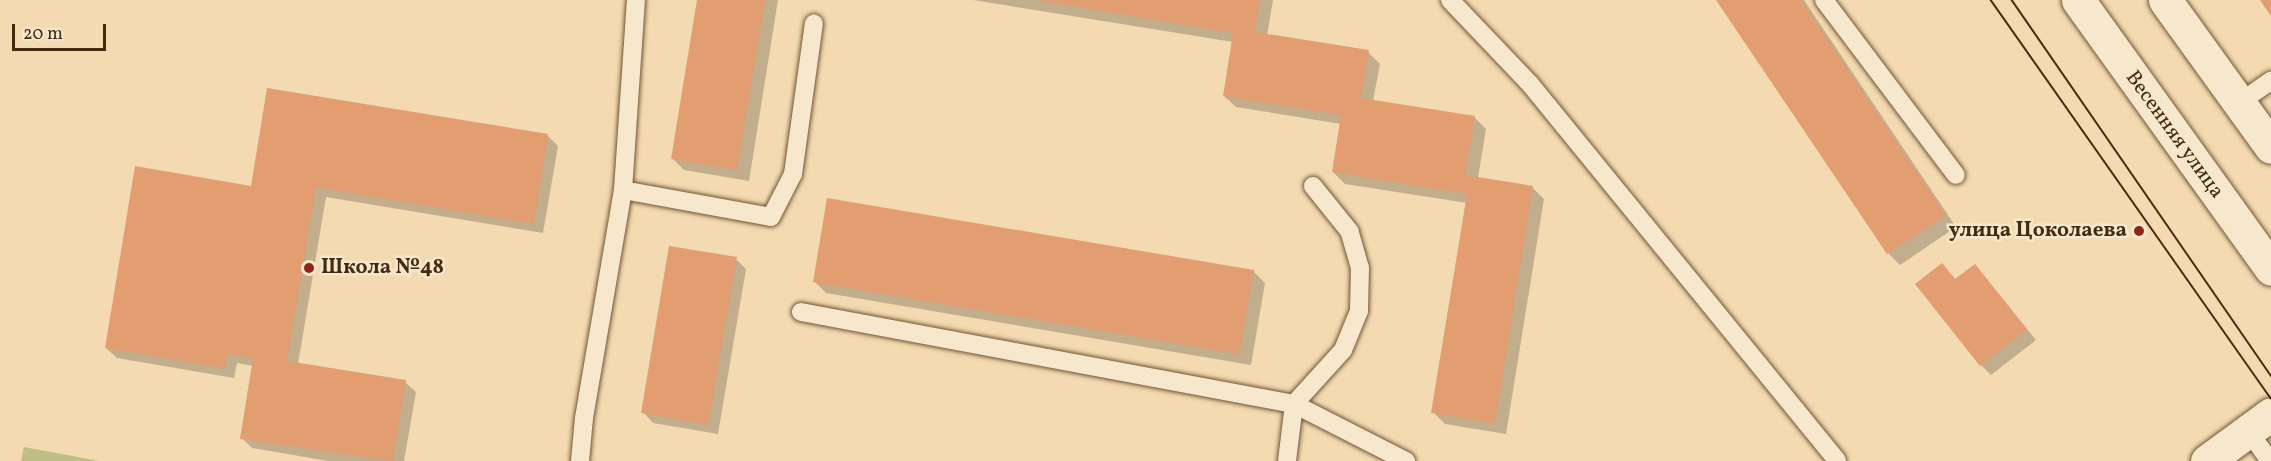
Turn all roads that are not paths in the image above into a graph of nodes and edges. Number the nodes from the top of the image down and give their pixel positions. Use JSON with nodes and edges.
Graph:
{"nodes":[{"id":1,"x":636,"y":0,"type":"edge"},
{"id":2,"x":1450,"y":0,"type":"edge"},
{"id":3,"x":1824,"y":0,"type":"edge"},
{"id":4,"x":2078,"y":0,"type":"edge"},
{"id":5,"x":2165,"y":0,"type":"edge"},
{"id":6,"x":813,"y":23,"type":"dead end"},
{"id":7,"x":2271,"y":81,"type":"edge"},
{"id":8,"x":2239,"y":103,"type":"junction"},
{"id":9,"x":2271,"y":147,"type":"edge"},
{"id":10,"x":1956,"y":175,"type":"dead end"},
{"id":11,"x":1313,"y":186,"type":"dead end"},
{"id":12,"x":623,"y":190,"type":"junction"},
{"id":13,"x":2271,"y":269,"type":"edge"},
{"id":14,"x":801,"y":312,"type":"dead end"},
{"id":15,"x":1294,"y":404,"type":"junction"},
{"id":16,"x":2260,"y":423,"type":"edge"},
{"id":17,"x":580,"y":461,"type":"edge"},
{"id":18,"x":1287,"y":461,"type":"edge"},
{"id":19,"x":1406,"y":461,"type":"edge"},
{"id":20,"x":1837,"y":461,"type":"edge"},
{"id":21,"x":2207,"y":461,"type":"edge"},
{"id":22,"x":2270,"y":461,"type":"edge"}],
"edges":[{"from":1,"to":12,"type":"lane"},
{"from":2,"to":20,"type":"lane"},
{"from":3,"to":10,"type":"lane"},
{"from":4,"to":13,"type":"street","name":"Весенняя улица"},
{"from":5,"to":8,"type":"street"},
{"from":6,"to":12,"type":"lane"},
{"from":7,"to":8,"type":"lane"},
{"from":8,"to":9,"type":"street"},
{"from":11,"to":15,"type":"lane"},
{"from":12,"to":17,"type":"lane"},
{"from":14,"to":15,"type":"lane"},
{"from":15,"to":18,"type":"lane"},
{"from":15,"to":19,"type":"lane"},
{"from":16,"to":21,"type":"street"},
{"from":16,"to":22,"type":"lane"}]}
